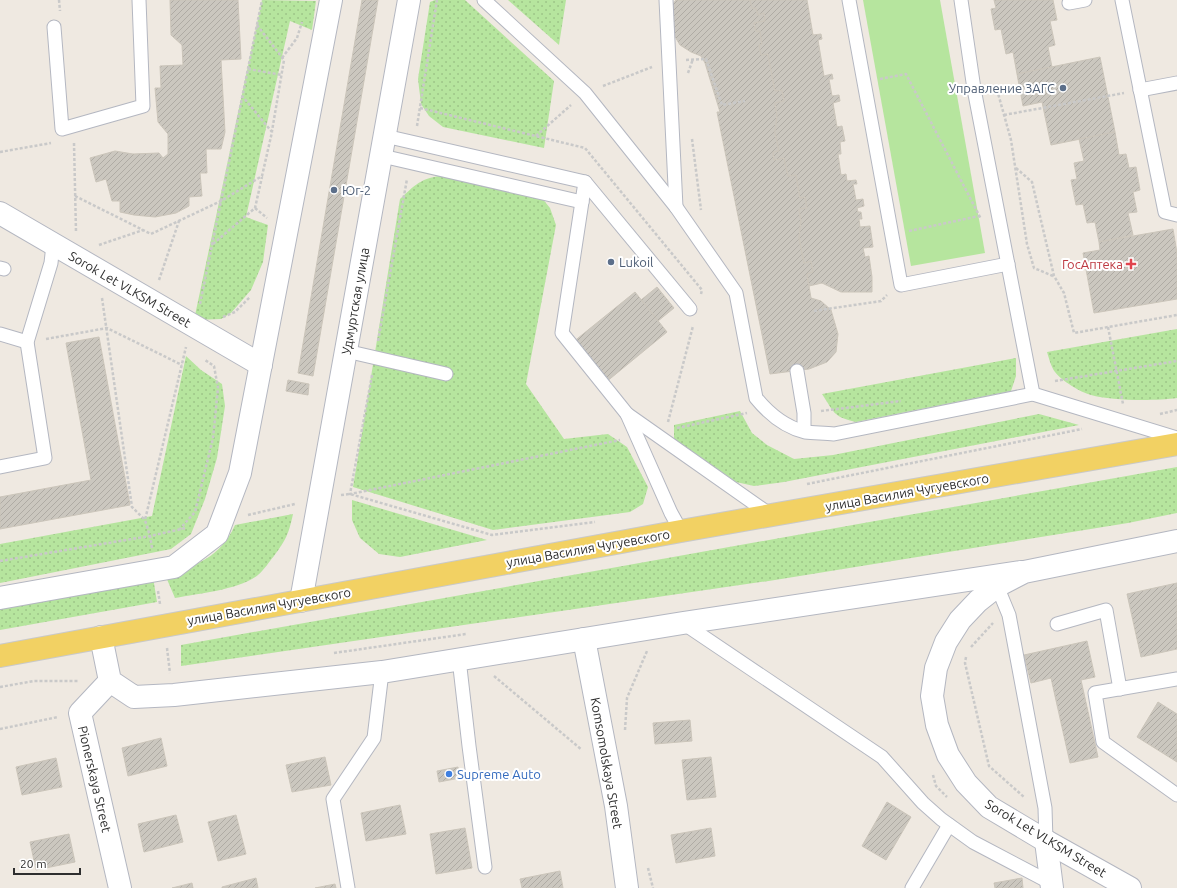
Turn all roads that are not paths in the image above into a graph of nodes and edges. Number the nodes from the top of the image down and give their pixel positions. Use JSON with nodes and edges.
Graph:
{"nodes":[{"id":1,"x":139,"y":0,"type":"edge"},
{"id":2,"x":331,"y":0,"type":"edge"},
{"id":3,"x":409,"y":0,"type":"edge"},
{"id":4,"x":484,"y":0,"type":"edge"},
{"id":5,"x":666,"y":0,"type":"edge"},
{"id":6,"x":849,"y":0,"type":"edge"},
{"id":7,"x":961,"y":0,"type":"edge"},
{"id":8,"x":1085,"y":0,"type":"edge"},
{"id":9,"x":1122,"y":0,"type":"edge"},
{"id":10,"x":1069,"y":3,"type":"dead end"},
{"id":11,"x":54,"y":27,"type":"dead end"},
{"id":12,"x":1177,"y":83,"type":"edge"},
{"id":13,"x":1140,"y":90,"type":"junction"},
{"id":14,"x":384,"y":146,"type":"junction"},
{"id":15,"x":585,"y":182,"type":"junction"},
{"id":16,"x":582,"y":202,"type":"junction"},
{"id":17,"x":676,"y":207,"type":"junction"},
{"id":18,"x":0,"y":213,"type":"edge"},
{"id":19,"x":1177,"y":215,"type":"edge"},
{"id":20,"x":53,"y":245,"type":"junction"},
{"id":21,"x":1008,"y":264,"type":"junction"},
{"id":22,"x":690,"y":309,"type":"dead end"},
{"id":23,"x":0,"y":334,"type":"edge"},
{"id":24,"x":27,"y":342,"type":"junction"},
{"id":25,"x":346,"y":351,"type":"junction"},
{"id":26,"x":261,"y":365,"type":"junction"},
{"id":27,"x":797,"y":371,"type":"dead end"},
{"id":28,"x":446,"y":374,"type":"dead end"},
{"id":29,"x":1033,"y":394,"type":"junction"},
{"id":30,"x":627,"y":414,"type":"junction"},
{"id":31,"x":804,"y":431,"type":"junction"},
{"id":32,"x":1177,"y":438,"type":"edge"},
{"id":33,"x":1177,"y":444,"type":"edge"},
{"id":34,"x":0,"y":467,"type":"edge"},
{"id":35,"x":772,"y":516,"type":"junction"},
{"id":36,"x":682,"y":531,"type":"junction"},
{"id":37,"x":1177,"y":540,"type":"edge"},
{"id":38,"x":1024,"y":572,"type":"junction"},
{"id":39,"x":997,"y":586,"type":"junction"},
{"id":40,"x":0,"y":598,"type":"edge"},
{"id":41,"x":301,"y":601,"type":"junction"},
{"id":42,"x":683,"y":623,"type":"junction"},
{"id":43,"x":1057,"y":624,"type":"dead end"},
{"id":44,"x":101,"y":637,"type":"junction"},
{"id":45,"x":584,"y":639,"type":"junction"},
{"id":46,"x":0,"y":656,"type":"edge"},
{"id":47,"x":466,"y":658,"type":"junction"},
{"id":48,"x":382,"y":672,"type":"junction"},
{"id":49,"x":1177,"y":679,"type":"edge"},
{"id":50,"x":110,"y":681,"type":"junction"},
{"id":51,"x":1120,"y":689,"type":"junction"},
{"id":52,"x":1177,"y":795,"type":"edge"},
{"id":53,"x":949,"y":825,"type":"junction"},
{"id":54,"x":1046,"y":841,"type":"junction"},
{"id":55,"x":485,"y":868,"type":"dead end"},
{"id":56,"x":1052,"y":886,"type":"edge"},
{"id":57,"x":120,"y":888,"type":"edge"},
{"id":58,"x":348,"y":888,"type":"edge"},
{"id":59,"x":627,"y":888,"type":"edge"},
{"id":60,"x":912,"y":888,"type":"edge"},
{"id":61,"x":1130,"y":888,"type":"edge"}],
"edges":[{"from":1,"to":11,"type":"lane"},
{"from":2,"to":26,"type":"street"},
{"from":3,"to":14,"type":"street","name":"Удмуртская улица"},
{"from":4,"to":17,"type":"lane"},
{"from":5,"to":17,"type":"lane"},
{"from":6,"to":21,"type":"lane"},
{"from":7,"to":21,"type":"lane"},
{"from":8,"to":10,"type":"lane"},
{"from":9,"to":13,"type":"lane"},
{"from":12,"to":13,"type":"lane"},
{"from":13,"to":19,"type":"lane"},
{"from":14,"to":15,"type":"lane"},
{"from":14,"to":16,"type":"lane"},
{"from":14,"to":25,"type":"street","name":"Удмуртская улица"},
{"from":15,"to":16,"type":"lane"},
{"from":15,"to":22,"type":"lane"},
{"from":16,"to":30,"type":"lane"},
{"from":17,"to":31,"type":"lane"},
{"from":18,"to":20,"type":"street","name":"Sorok Let VLKSM Street"},
{"from":20,"to":24,"type":"lane"},
{"from":20,"to":26,"type":"street","name":"Sorok Let VLKSM Street"},
{"from":21,"to":29,"type":"lane"},
{"from":23,"to":24,"type":"lane"},
{"from":24,"to":34,"type":"lane"},
{"from":25,"to":28,"type":"lane"},
{"from":25,"to":41,"type":"street","name":"Удмуртская улица"},
{"from":26,"to":40,"type":"street"},
{"from":27,"to":31,"type":"lane"},
{"from":29,"to":31,"type":"lane"},
{"from":29,"to":32,"type":"lane"},
{"from":30,"to":35,"type":"lane"},
{"from":30,"to":36,"type":"lane"},
{"from":33,"to":35,"type":"main road","name":"улица Василия Чугуевского"},
{"from":35,"to":36,"type":"main road","name":"улица Василия Чугуевского"},
{"from":36,"to":41,"type":"main road","name":"улица Василия Чугуевского"},
{"from":37,"to":38,"type":"street"},
{"from":38,"to":39,"type":"street","name":"Sorok Let VLKSM Street"},
{"from":38,"to":42,"type":"street"},
{"from":39,"to":54,"type":"lane"},
{"from":39,"to":54,"type":"street","name":"Sorok Let VLKSM Street"},
{"from":41,"to":44,"type":"main road","name":"улица Василия Чугуевского"},
{"from":42,"to":45,"type":"street"},
{"from":42,"to":53,"type":"lane"},
{"from":43,"to":51,"type":"lane"},
{"from":44,"to":46,"type":"main road","name":"улица Василия Чугуевского"},
{"from":44,"to":50,"type":"street"},
{"from":45,"to":47,"type":"street"},
{"from":45,"to":59,"type":"street","name":"Komsomolskaya Street"},
{"from":47,"to":48,"type":"street"},
{"from":47,"to":55,"type":"lane"},
{"from":48,"to":50,"type":"street"},
{"from":48,"to":58,"type":"lane"},
{"from":49,"to":51,"type":"lane"},
{"from":50,"to":57,"type":"street","name":"Pionerskaya Street"},
{"from":51,"to":52,"type":"lane"},
{"from":53,"to":56,"type":"lane"},
{"from":53,"to":60,"type":"lane"},
{"from":54,"to":56,"type":"street"},
{"from":54,"to":61,"type":"street","name":"Sorok Let VLKSM Street"}]}
